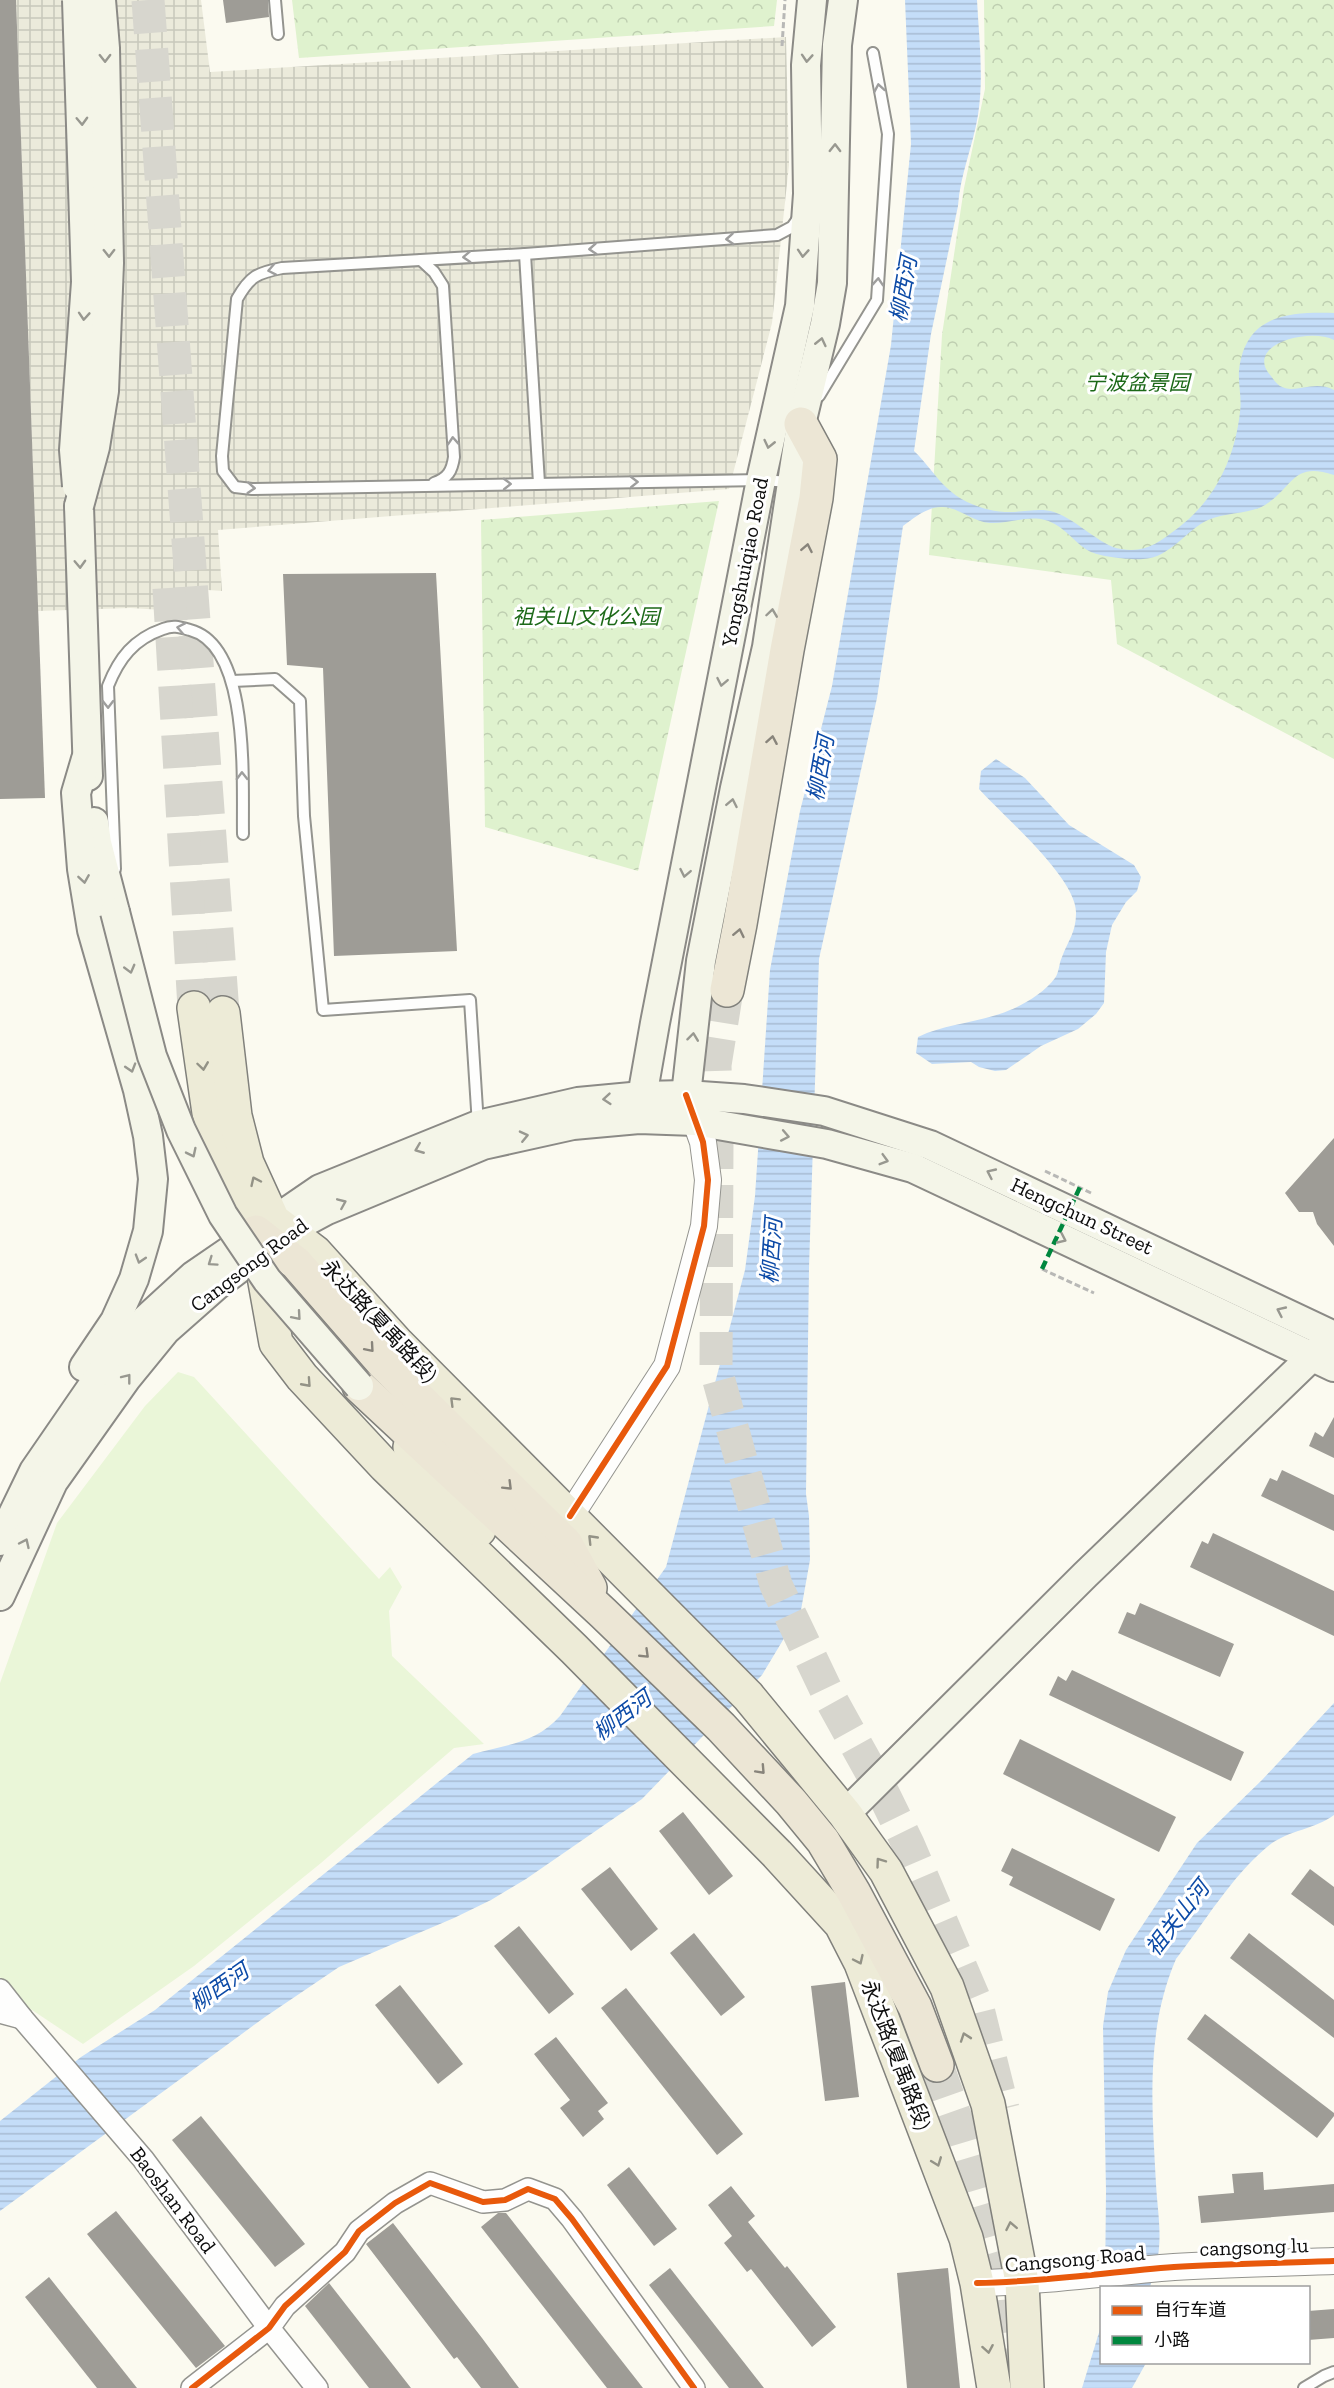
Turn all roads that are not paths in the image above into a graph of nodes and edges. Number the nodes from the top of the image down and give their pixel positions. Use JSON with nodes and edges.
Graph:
{"nodes":[{"id":1,"x":77,"y":0,"type":"edge"},
{"id":2,"x":101,"y":0,"type":"edge"},
{"id":3,"x":275,"y":0,"type":"edge"},
{"id":4,"x":812,"y":0,"type":"edge"},
{"id":5,"x":843,"y":0,"type":"edge"},
{"id":6,"x":278,"y":34,"type":"dead end"},
{"id":7,"x":873,"y":53,"type":"dead end"},
{"id":8,"x":808,"y":194,"type":"junction"},
{"id":9,"x":525,"y":254,"type":"junction"},
{"id":10,"x":421,"y":260,"type":"junction"},
{"id":11,"x":801,"y":424,"type":"junction"},
{"id":12,"x":760,"y":480,"type":"junction"},
{"id":13,"x":791,"y":482,"type":"junction"},
{"id":14,"x":539,"y":483,"type":"junction"},
{"id":15,"x":428,"y":484,"type":"junction"},
{"id":16,"x":79,"y":506,"type":"junction"},
{"id":17,"x":232,"y":681,"type":"junction"},
{"id":18,"x":86,"y":759,"type":"junction"},
{"id":19,"x":243,"y":834,"type":"dead end"},
{"id":20,"x":115,"y":912,"type":"junction"},
{"id":21,"x":726,"y":990,"type":"tunnel mouth"},
{"id":22,"x":209,"y":1010,"type":"tunnel mouth"},
{"id":23,"x":744,"y":1099,"type":"joint"},
{"id":24,"x":640,"y":1108,"type":"junction"},
{"id":25,"x":691,"y":1108,"type":"junction"},
{"id":26,"x":478,"y":1125,"type":"junction"},
{"id":27,"x":743,"y":1128,"type":"joint"},
{"id":28,"x":272,"y":1232,"type":"junction"},
{"id":29,"x":1334,"y":1336,"type":"edge"},
{"id":30,"x":1323,"y":1362,"type":"edge"},
{"id":31,"x":359,"y":1386,"type":"joint"},
{"id":32,"x":0,"y":1505,"type":"edge"},
{"id":33,"x":570,"y":1516,"type":"junction"},
{"id":34,"x":0,"y":1541,"type":"edge"},
{"id":35,"x":0,"y":1596,"type":"edge"},
{"id":36,"x":586,"y":1632,"type":"junction"},
{"id":37,"x":845,"y":1814,"type":"junction"},
{"id":38,"x":0,"y":1990,"type":"edge"},
{"id":39,"x":0,"y":2012,"type":"edge"},
{"id":40,"x":22,"y":2018,"type":"junction"},
{"id":41,"x":937,"y":2065,"type":"tunnel mouth"},
{"id":42,"x":1334,"y":2261,"type":"edge"},
{"id":43,"x":1175,"y":2267,"type":"joint"},
{"id":44,"x":1022,"y":2282,"type":"junction"},
{"id":45,"x":977,"y":2283,"type":"junction"},
{"id":46,"x":269,"y":2328,"type":"junction"},
{"id":47,"x":1334,"y":2372,"type":"edge"},
{"id":48,"x":192,"y":2388,"type":"edge"},
{"id":49,"x":317,"y":2388,"type":"edge"},
{"id":50,"x":694,"y":2388,"type":"edge"},
{"id":51,"x":994,"y":2388,"type":"edge"},
{"id":52,"x":1028,"y":2388,"type":"edge"},
{"id":53,"x":1304,"y":2388,"type":"edge"}],
"edges":[{"from":1,"to":16,"type":"main road","one_way":true,"bridge":true},
{"from":2,"to":16,"type":"main road","one_way":true,"bridge":true},
{"from":3,"to":6,"type":"lane"},
{"from":4,"to":8,"type":"main road","name":"Yongshuiqiao Road","one_way":true},
{"from":11,"to":5,"type":"main road","name":"Yongshuiqiao Road","one_way":true},
{"from":11,"to":7,"type":"lane","one_way":true},
{"from":8,"to":9,"type":"lane","one_way":true},
{"from":8,"to":12,"type":"main road","name":"Yongshuiqiao Road","one_way":true},
{"from":9,"to":10,"type":"lane","one_way":true},
{"from":9,"to":14,"type":"lane"},
{"from":15,"to":10,"type":"lane","one_way":true},
{"from":10,"to":15,"type":"lane","one_way":true},
{"from":11,"to":13,"type":"main road","name":"Yongshuiqiao Road"},
{"from":21,"to":11,"type":"highway","one_way":true},
{"from":12,"to":13,"type":"lane"},
{"from":14,"to":12,"type":"lane","one_way":true},
{"from":12,"to":24,"type":"main road","name":"Yongshuiqiao Road","one_way":true},
{"from":25,"to":13,"type":"main road","name":"Yongshuiqiao Road","one_way":true},
{"from":15,"to":14,"type":"lane","one_way":true},
{"from":16,"to":18,"type":"main road","one_way":true},
{"from":19,"to":17,"type":"lane","one_way":true},
{"from":17,"to":20,"type":"lane","one_way":true},
{"from":17,"to":26,"type":"lane"},
{"from":18,"to":20,"type":"main road"},
{"from":18,"to":32,"type":"main road","one_way":true},
{"from":20,"to":31,"type":"main road","one_way":true,"bridge":true},
{"from":22,"to":28,"type":"main road"},
{"from":23,"to":25,"type":"main road","name":"Cangsong Road"},
{"from":29,"to":23,"type":"main road","name":"Hengchun Street","one_way":true},
{"from":24,"to":25,"type":"main road","name":"Cangsong Road"},
{"from":24,"to":26,"type":"main road","name":"Cangsong Road","one_way":true},
{"from":28,"to":24,"type":"main road","name":"Cangsong Road","one_way":true},
{"from":25,"to":27,"type":"main road","name":"Cangsong Road"},
{"from":25,"to":33,"type":"street"},
{"from":26,"to":28,"type":"main road","name":"Cangsong Road","one_way":true},
{"from":27,"to":30,"type":"main road","name":"Hengchun Street","one_way":true},
{"from":33,"to":28,"type":"main road","name":"永达路(夏禹路段)","one_way":true},
{"from":28,"to":34,"type":"main road","name":"Cangsong Road","one_way":true},
{"from":35,"to":28,"type":"main road","name":"Cangsong Road","one_way":true},
{"from":28,"to":36,"type":"highway","one_way":true},
{"from":28,"to":36,"type":"main road","one_way":true},
{"from":29,"to":30,"type":"main road"},
{"from":30,"to":37,"type":"main road"},
{"from":31,"to":36,"type":"highway"},
{"from":37,"to":33,"type":"main road","name":"永达路(夏禹路段)","one_way":true},
{"from":36,"to":41,"type":"highway","one_way":true},
{"from":36,"to":45,"type":"main road","name":"永达路(夏禹路段)","one_way":true},
{"from":44,"to":37,"type":"main road","one_way":true},
{"from":38,"to":40,"type":"street","name":"Baoshan Road"},
{"from":39,"to":40,"type":"street"},
{"from":40,"to":46,"type":"street","name":"Baoshan Road"},
{"from":42,"to":43,"type":"street","name":"cangsong lu"},
{"from":43,"to":44,"type":"street","name":"Cangsong Road"},
{"from":44,"to":45,"type":"street","name":"Cangsong Road"},
{"from":44,"to":52,"type":"main road"},
{"from":45,"to":51,"type":"main road","name":"永达路(夏禹路段)","one_way":true},
{"from":46,"to":48,"type":"street"},
{"from":46,"to":49,"type":"street","name":"Baoshan Road"},
{"from":46,"to":50,"type":"street"},
{"from":47,"to":53,"type":"lane"}]}
